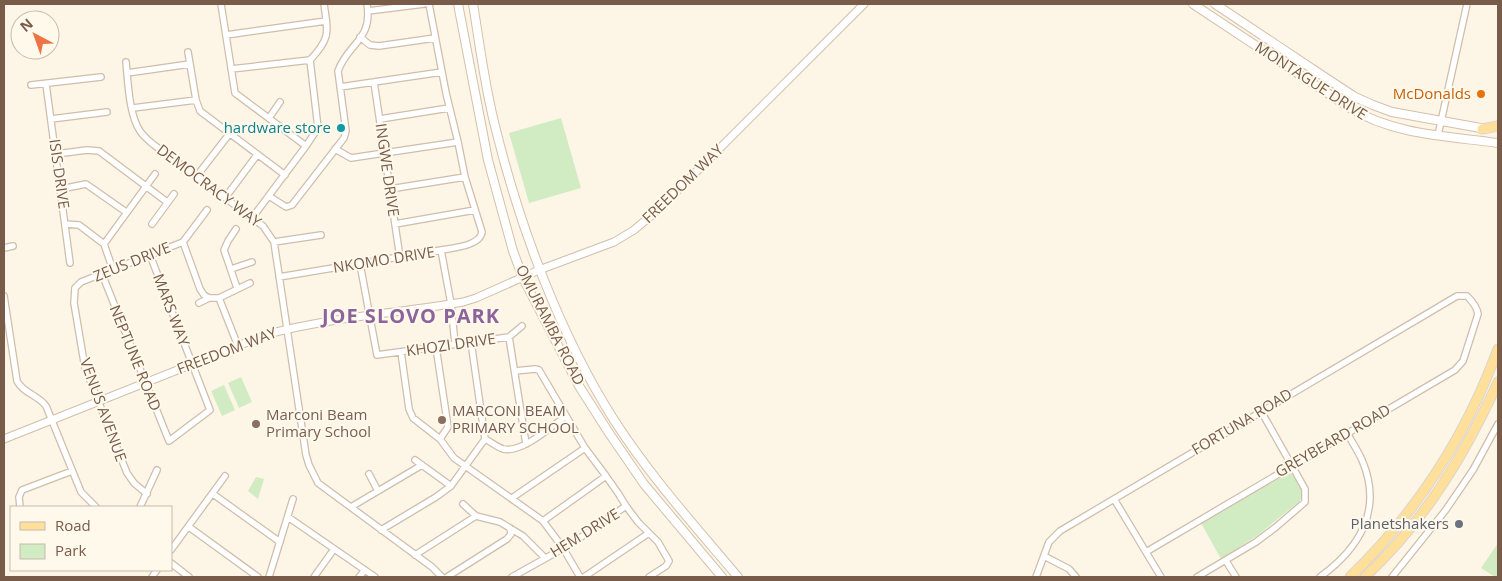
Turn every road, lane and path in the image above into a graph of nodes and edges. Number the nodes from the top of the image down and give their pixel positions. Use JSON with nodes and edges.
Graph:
{"nodes":[{"id":1,"x":221,"y":4,"type":"edge"},
{"id":2,"x":324,"y":4,"type":"edge"},
{"id":3,"x":367,"y":4,"type":"edge"},
{"id":4,"x":424,"y":4,"type":"edge"},
{"id":5,"x":429,"y":4,"type":"edge"},
{"id":6,"x":458,"y":4,"type":"edge"},
{"id":7,"x":473,"y":4,"type":"edge"},
{"id":8,"x":864,"y":4,"type":"edge"},
{"id":9,"x":1193,"y":4,"type":"edge"},
{"id":10,"x":1215,"y":4,"type":"edge"},
{"id":11,"x":1467,"y":4,"type":"edge"},
{"id":12,"x":368,"y":11,"type":"junction"},
{"id":13,"x":326,"y":21,"type":"junction"},
{"id":14,"x":226,"y":35,"type":"junction"},
{"id":15,"x":360,"y":38,"type":"junction"},
{"id":16,"x":435,"y":38,"type":"junction"},
{"id":17,"x":188,"y":52,"type":"dead end"},
{"id":18,"x":310,"y":60,"type":"junction"},
{"id":19,"x":126,"y":62,"type":"dead end"},
{"id":20,"x":190,"y":64,"type":"junction"},
{"id":21,"x":231,"y":69,"type":"junction"},
{"id":22,"x":442,"y":72,"type":"junction"},
{"id":23,"x":127,"y":73,"type":"junction"},
{"id":24,"x":101,"y":77,"type":"dead end"},
{"id":25,"x":374,"y":82,"type":"junction"},
{"id":26,"x":46,"y":84,"type":"junction"},
{"id":27,"x":30,"y":85,"type":"dead end"},
{"id":28,"x":340,"y":87,"type":"junction"},
{"id":29,"x":196,"y":100,"type":"junction"},
{"id":30,"x":280,"y":102,"type":"dead end"},
{"id":31,"x":133,"y":108,"type":"junction"},
{"id":32,"x":449,"y":108,"type":"junction"},
{"id":33,"x":107,"y":112,"type":"dead end"},
{"id":34,"x":269,"y":118,"type":"junction"},
{"id":35,"x":51,"y":119,"type":"junction"},
{"id":36,"x":380,"y":119,"type":"junction"},
{"id":37,"x":1441,"y":121,"type":"junction"},
{"id":38,"x":1498,"y":126,"type":"edge"},
{"id":39,"x":1482,"y":129,"type":"junction"},
{"id":40,"x":1498,"y":130,"type":"edge"},
{"id":41,"x":230,"y":133,"type":"junction"},
{"id":42,"x":1438,"y":135,"type":"junction"},
{"id":43,"x":458,"y":142,"type":"junction"},
{"id":44,"x":1498,"y":143,"type":"edge"},
{"id":45,"x":306,"y":146,"type":"junction"},
{"id":46,"x":336,"y":149,"type":"junction"},
{"id":47,"x":385,"y":153,"type":"junction"},
{"id":48,"x":56,"y":154,"type":"junction"},
{"id":49,"x":258,"y":155,"type":"junction"},
{"id":50,"x":155,"y":174,"type":"dead end"},
{"id":51,"x":285,"y":175,"type":"junction"},
{"id":52,"x":465,"y":176,"type":"junction"},
{"id":53,"x":196,"y":177,"type":"junction"},
{"id":54,"x":146,"y":186,"type":"junction"},
{"id":55,"x":61,"y":189,"type":"junction"},
{"id":56,"x":390,"y":189,"type":"junction"},
{"id":57,"x":174,"y":194,"type":"dead end"},
{"id":58,"x":269,"y":196,"type":"junction"},
{"id":59,"x":225,"y":198,"type":"junction"},
{"id":60,"x":168,"y":202,"type":"junction"},
{"id":61,"x":207,"y":210,"type":"dead end"},
{"id":62,"x":475,"y":210,"type":"junction"},
{"id":63,"x":126,"y":212,"type":"junction"},
{"id":64,"x":252,"y":218,"type":"junction"},
{"id":65,"x":66,"y":224,"type":"junction"},
{"id":66,"x":152,"y":224,"type":"dead end"},
{"id":67,"x":395,"y":224,"type":"junction"},
{"id":68,"x":236,"y":229,"type":"dead end"},
{"id":69,"x":321,"y":235,"type":"dead end"},
{"id":70,"x":183,"y":242,"type":"junction"},
{"id":71,"x":274,"y":242,"type":"junction"},
{"id":72,"x":104,"y":244,"type":"junction"},
{"id":73,"x":13,"y":246,"type":"dead end"},
{"id":74,"x":4,"y":248,"type":"edge"},
{"id":75,"x":441,"y":250,"type":"junction"},
{"id":76,"x":150,"y":255,"type":"junction"},
{"id":77,"x":400,"y":258,"type":"junction"},
{"id":78,"x":252,"y":262,"type":"dead end"},
{"id":79,"x":70,"y":263,"type":"dead end"},
{"id":80,"x":360,"y":264,"type":"junction"},
{"id":81,"x":231,"y":269,"type":"junction"},
{"id":82,"x":114,"y":270,"type":"junction"},
{"id":83,"x":539,"y":270,"type":"junction"},
{"id":84,"x":102,"y":274,"type":"junction"},
{"id":85,"x":279,"y":277,"type":"junction"},
{"id":86,"x":523,"y":278,"type":"junction"},
{"id":87,"x":250,"y":283,"type":"dead end"},
{"id":88,"x":75,"y":288,"type":"joint"},
{"id":89,"x":237,"y":288,"type":"junction"},
{"id":90,"x":4,"y":296,"type":"edge"},
{"id":91,"x":209,"y":298,"type":"junction"},
{"id":92,"x":219,"y":298,"type":"junction"},
{"id":93,"x":1471,"y":300,"type":"joint"},
{"id":94,"x":199,"y":303,"type":"dead end"},
{"id":95,"x":451,"y":304,"type":"junction"},
{"id":96,"x":369,"y":315,"type":"junction"},
{"id":97,"x":522,"y":326,"type":"dead end"},
{"id":98,"x":288,"y":329,"type":"junction"},
{"id":99,"x":509,"y":337,"type":"junction"},
{"id":100,"x":471,"y":342,"type":"junction"},
{"id":101,"x":455,"y":344,"type":"junction"},
{"id":102,"x":238,"y":346,"type":"junction"},
{"id":103,"x":436,"y":347,"type":"junction"},
{"id":104,"x":1498,"y":349,"type":"edge"},
{"id":105,"x":401,"y":352,"type":"junction"},
{"id":106,"x":192,"y":364,"type":"junction"},
{"id":107,"x":514,"y":371,"type":"junction"},
{"id":108,"x":145,"y":382,"type":"junction"},
{"id":109,"x":1498,"y":382,"type":"edge"},
{"id":110,"x":98,"y":402,"type":"junction"},
{"id":111,"x":1260,"y":411,"type":"junction"},
{"id":112,"x":566,"y":416,"type":"junction"},
{"id":113,"x":53,"y":419,"type":"junction"},
{"id":114,"x":1498,"y":424,"type":"edge"},
{"id":115,"x":1347,"y":433,"type":"junction"},
{"id":116,"x":4,"y":439,"type":"edge"},
{"id":117,"x":440,"y":439,"type":"junction"},
{"id":118,"x":485,"y":439,"type":"junction"},
{"id":119,"x":169,"y":441,"type":"joint"},
{"id":120,"x":526,"y":444,"type":"junction"},
{"id":121,"x":585,"y":448,"type":"junction"},
{"id":122,"x":415,"y":460,"type":"dead end"},
{"id":123,"x":422,"y":466,"type":"junction"},
{"id":124,"x":1291,"y":466,"type":"junction"},
{"id":125,"x":466,"y":467,"type":"junction"},
{"id":126,"x":157,"y":470,"type":"dead end"},
{"id":127,"x":72,"y":471,"type":"junction"},
{"id":128,"x":369,"y":474,"type":"dead end"},
{"id":129,"x":225,"y":476,"type":"dead end"},
{"id":130,"x":606,"y":476,"type":"junction"},
{"id":131,"x":451,"y":486,"type":"junction"},
{"id":132,"x":378,"y":491,"type":"junction"},
{"id":133,"x":147,"y":494,"type":"junction"},
{"id":134,"x":213,"y":494,"type":"junction"},
{"id":135,"x":512,"y":498,"type":"junction"},
{"id":136,"x":1114,"y":498,"type":"junction"},
{"id":137,"x":293,"y":499,"type":"dead end"},
{"id":138,"x":463,"y":504,"type":"dead end"},
{"id":139,"x":20,"y":506,"type":"edge"},
{"id":140,"x":95,"y":506,"type":"edge"},
{"id":141,"x":141,"y":506,"type":"edge"},
{"id":142,"x":626,"y":506,"type":"junction"},
{"id":143,"x":351,"y":507,"type":"junction"},
{"id":144,"x":476,"y":516,"type":"junction"},
{"id":145,"x":288,"y":517,"type":"junction"},
{"id":146,"x":543,"y":521,"type":"junction"},
{"id":147,"x":189,"y":527,"type":"junction"},
{"id":148,"x":510,"y":528,"type":"junction"},
{"id":149,"x":381,"y":530,"type":"junction"},
{"id":150,"x":649,"y":533,"type":"junction"},
{"id":151,"x":280,"y":542,"type":"junction"},
{"id":152,"x":563,"y":548,"type":"junction"},
{"id":153,"x":172,"y":549,"type":"edge"},
{"id":154,"x":334,"y":549,"type":"junction"},
{"id":155,"x":1146,"y":552,"type":"junction"},
{"id":156,"x":415,"y":555,"type":"junction"},
{"id":157,"x":1044,"y":556,"type":"junction"},
{"id":158,"x":545,"y":558,"type":"junction"},
{"id":159,"x":1226,"y":561,"type":"junction"},
{"id":160,"x":172,"y":564,"type":"edge"},
{"id":161,"x":365,"y":570,"type":"junction"},
{"id":162,"x":189,"y":577,"type":"edge"},
{"id":163,"x":258,"y":577,"type":"edge"},
{"id":164,"x":269,"y":577,"type":"edge"},
{"id":165,"x":314,"y":577,"type":"edge"},
{"id":166,"x":359,"y":577,"type":"edge"},
{"id":167,"x":375,"y":577,"type":"edge"},
{"id":168,"x":442,"y":577,"type":"edge"},
{"id":169,"x":447,"y":577,"type":"edge"},
{"id":170,"x":512,"y":577,"type":"edge"},
{"id":171,"x":580,"y":577,"type":"edge"},
{"id":172,"x":584,"y":577,"type":"edge"},
{"id":173,"x":649,"y":577,"type":"edge"},
{"id":174,"x":722,"y":577,"type":"edge"},
{"id":175,"x":738,"y":577,"type":"edge"},
{"id":176,"x":1036,"y":577,"type":"edge"},
{"id":177,"x":1076,"y":577,"type":"edge"},
{"id":178,"x":1161,"y":577,"type":"edge"},
{"id":179,"x":1197,"y":577,"type":"edge"},
{"id":180,"x":1236,"y":577,"type":"edge"},
{"id":181,"x":1320,"y":577,"type":"edge"},
{"id":182,"x":1350,"y":577,"type":"edge"},
{"id":183,"x":1365,"y":577,"type":"edge"},
{"id":184,"x":1392,"y":577,"type":"edge"}],
"edges":[{"from":1,"to":14,"type":"street"},
{"from":2,"to":13,"type":"street"},
{"from":3,"to":12,"type":"street"},
{"from":4,"to":12,"type":"street"},
{"from":5,"to":16,"type":"street"},
{"from":6,"to":86,"type":"main road","name":"OMURAMBA ROAD"},
{"from":7,"to":83,"type":"main road","name":"OMURAMBA ROAD"},
{"from":8,"to":83,"type":"street","name":"FREEDOM WAY"},
{"from":9,"to":42,"type":"main road","name":"MONTAGUE DRIVE"},
{"from":10,"to":37,"type":"main road","name":"MONTAGUE DRIVE"},
{"from":11,"to":37,"type":"street"},
{"from":12,"to":15,"type":"street"},
{"from":13,"to":14,"type":"street"},
{"from":13,"to":18,"type":"street"},
{"from":14,"to":21,"type":"street"},
{"from":15,"to":16,"type":"street"},
{"from":15,"to":28,"type":"street"},
{"from":16,"to":22,"type":"street"},
{"from":17,"to":20,"type":"street"},
{"from":18,"to":21,"type":"street"},
{"from":18,"to":45,"type":"street"},
{"from":19,"to":23,"type":"street","name":"DEMOCRACY WAY"},
{"from":20,"to":23,"type":"street"},
{"from":20,"to":29,"type":"street"},
{"from":21,"to":34,"type":"street"},
{"from":22,"to":25,"type":"street"},
{"from":22,"to":32,"type":"street"},
{"from":23,"to":31,"type":"street","name":"DEMOCRACY WAY"},
{"from":24,"to":26,"type":"street"},
{"from":25,"to":28,"type":"street"},
{"from":25,"to":36,"type":"street","name":"INGWE DRIVE"},
{"from":26,"to":27,"type":"street"},
{"from":26,"to":35,"type":"street","name":"ISIS DRIVE"},
{"from":28,"to":46,"type":"street"},
{"from":29,"to":31,"type":"street"},
{"from":29,"to":41,"type":"street"},
{"from":30,"to":34,"type":"street"},
{"from":31,"to":53,"type":"street","name":"DEMOCRACY WAY"},
{"from":32,"to":36,"type":"street"},
{"from":32,"to":43,"type":"street"},
{"from":33,"to":35,"type":"street"},
{"from":34,"to":45,"type":"street"},
{"from":35,"to":48,"type":"street","name":"ISIS DRIVE"},
{"from":36,"to":47,"type":"street","name":"INGWE DRIVE"},
{"from":37,"to":39,"type":"main road","name":"MONTAGUE DRIVE"},
{"from":37,"to":42,"type":"street"},
{"from":38,"to":39,"type":"main road"},
{"from":39,"to":40,"type":"main road","name":"MONTAGUE DRIVE"},
{"from":41,"to":49,"type":"street"},
{"from":41,"to":53,"type":"street"},
{"from":42,"to":44,"type":"main road","name":"MONTAGUE DRIVE"},
{"from":43,"to":47,"type":"street"},
{"from":43,"to":52,"type":"street"},
{"from":45,"to":51,"type":"street"},
{"from":46,"to":47,"type":"street"},
{"from":46,"to":58,"type":"street"},
{"from":47,"to":56,"type":"street","name":"INGWE DRIVE"},
{"from":48,"to":54,"type":"street"},
{"from":48,"to":55,"type":"street","name":"ISIS DRIVE"},
{"from":49,"to":51,"type":"street"},
{"from":49,"to":59,"type":"street"},
{"from":50,"to":54,"type":"street"},
{"from":51,"to":58,"type":"street"},
{"from":52,"to":56,"type":"street"},
{"from":52,"to":62,"type":"street"},
{"from":53,"to":59,"type":"street","name":"DEMOCRACY WAY"},
{"from":54,"to":60,"type":"street"},
{"from":54,"to":63,"type":"street"},
{"from":55,"to":63,"type":"street"},
{"from":55,"to":65,"type":"street","name":"ISIS DRIVE"},
{"from":56,"to":67,"type":"street","name":"INGWE DRIVE"},
{"from":57,"to":60,"type":"street"},
{"from":58,"to":64,"type":"street"},
{"from":59,"to":64,"type":"street","name":"DEMOCRACY WAY"},
{"from":60,"to":66,"type":"street"},
{"from":61,"to":70,"type":"street","name":"ZEUS DRIVE"},
{"from":62,"to":67,"type":"street"},
{"from":62,"to":75,"type":"street","name":"NKOMO DRIVE"},
{"from":63,"to":72,"type":"street"},
{"from":64,"to":71,"type":"street","name":"DEMOCRACY WAY"},
{"from":65,"to":72,"type":"street"},
{"from":65,"to":79,"type":"street","name":"ISIS DRIVE"},
{"from":67,"to":77,"type":"street","name":"INGWE DRIVE"},
{"from":68,"to":81,"type":"street"},
{"from":69,"to":71,"type":"street"},
{"from":70,"to":76,"type":"street","name":"ZEUS DRIVE"},
{"from":70,"to":91,"type":"street"},
{"from":71,"to":85,"type":"street"},
{"from":72,"to":82,"type":"street"},
{"from":73,"to":74,"type":"street"},
{"from":75,"to":77,"type":"street","name":"NKOMO DRIVE"},
{"from":75,"to":95,"type":"street"},
{"from":76,"to":82,"type":"street","name":"ZEUS DRIVE"},
{"from":76,"to":106,"type":"street","name":"MARS WAY"},
{"from":77,"to":80,"type":"street","name":"NKOMO DRIVE"},
{"from":78,"to":81,"type":"street"},
{"from":80,"to":85,"type":"street","name":"NKOMO DRIVE"},
{"from":80,"to":96,"type":"street"},
{"from":81,"to":89,"type":"street"},
{"from":82,"to":84,"type":"street","name":"ZEUS DRIVE"},
{"from":83,"to":86,"type":"street","name":"FREEDOM WAY"},
{"from":83,"to":175,"type":"main road","name":"OMURAMBA ROAD"},
{"from":84,"to":88,"type":"street","name":"ZEUS DRIVE"},
{"from":84,"to":108,"type":"street","name":"NEPTUNE ROAD"},
{"from":85,"to":98,"type":"street"},
{"from":86,"to":95,"type":"street","name":"FREEDOM WAY"},
{"from":86,"to":174,"type":"main road","name":"OMURAMBA ROAD"},
{"from":87,"to":89,"type":"street"},
{"from":88,"to":110,"type":"street","name":"VENUS AVENUE"},
{"from":89,"to":92,"type":"street"},
{"from":90,"to":113,"type":"street"},
{"from":91,"to":92,"type":"street"},
{"from":91,"to":94,"type":"street"},
{"from":92,"to":102,"type":"street"},
{"from":93,"to":111,"type":"street","name":"FORTUNA ROAD"},
{"from":93,"to":115,"type":"street","name":"GREYBEARD ROAD"},
{"from":95,"to":96,"type":"street","name":"FREEDOM WAY"},
{"from":95,"to":101,"type":"street"},
{"from":96,"to":98,"type":"street","name":"FREEDOM WAY"},
{"from":96,"to":105,"type":"street","name":"KHOZI DRIVE"},
{"from":97,"to":99,"type":"street","name":"KHOZI DRIVE"},
{"from":98,"to":102,"type":"street","name":"FREEDOM WAY"},
{"from":98,"to":143,"type":"street"},
{"from":99,"to":100,"type":"street","name":"KHOZI DRIVE"},
{"from":99,"to":107,"type":"street"},
{"from":100,"to":101,"type":"street","name":"KHOZI DRIVE"},
{"from":100,"to":118,"type":"street"},
{"from":101,"to":103,"type":"street","name":"KHOZI DRIVE"},
{"from":102,"to":106,"type":"street","name":"FREEDOM WAY"},
{"from":103,"to":105,"type":"street","name":"KHOZI DRIVE"},
{"from":103,"to":117,"type":"street"},
{"from":104,"to":182,"type":"main road"},
{"from":105,"to":117,"type":"street"},
{"from":106,"to":108,"type":"street","name":"FREEDOM WAY"},
{"from":106,"to":119,"type":"street","name":"MARS WAY"},
{"from":107,"to":112,"type":"street"},
{"from":107,"to":120,"type":"street"},
{"from":108,"to":110,"type":"street","name":"FREEDOM WAY"},
{"from":108,"to":119,"type":"street","name":"NEPTUNE ROAD"},
{"from":109,"to":183,"type":"main road"},
{"from":110,"to":113,"type":"street","name":"FREEDOM WAY"},
{"from":110,"to":133,"type":"street","name":"VENUS AVENUE"},
{"from":111,"to":124,"type":"street"},
{"from":111,"to":136,"type":"street","name":"FORTUNA ROAD"},
{"from":112,"to":120,"type":"street"},
{"from":112,"to":121,"type":"street"},
{"from":113,"to":116,"type":"street","name":"FREEDOM WAY"},
{"from":113,"to":127,"type":"street"},
{"from":114,"to":184,"type":"street"},
{"from":115,"to":124,"type":"street","name":"GREYBEARD ROAD"},
{"from":115,"to":181,"type":"street"},
{"from":117,"to":125,"type":"street"},
{"from":118,"to":120,"type":"street"},
{"from":118,"to":125,"type":"street"},
{"from":121,"to":130,"type":"street"},
{"from":121,"to":135,"type":"street"},
{"from":122,"to":123,"type":"street"},
{"from":123,"to":131,"type":"street"},
{"from":123,"to":132,"type":"street"},
{"from":124,"to":155,"type":"street","name":"GREYBEARD ROAD"},
{"from":124,"to":159,"type":"street"},
{"from":125,"to":131,"type":"street"},
{"from":125,"to":135,"type":"street"},
{"from":126,"to":133,"type":"street"},
{"from":127,"to":139,"type":"street"},
{"from":127,"to":140,"type":"street"},
{"from":128,"to":132,"type":"street"},
{"from":129,"to":134,"type":"street"},
{"from":130,"to":142,"type":"street"},
{"from":130,"to":146,"type":"street"},
{"from":131,"to":149,"type":"street"},
{"from":132,"to":143,"type":"street"},
{"from":133,"to":141,"type":"street"},
{"from":134,"to":147,"type":"street"},
{"from":134,"to":151,"type":"street"},
{"from":135,"to":146,"type":"street"},
{"from":136,"to":155,"type":"street"},
{"from":136,"to":157,"type":"street","name":"FORTUNA ROAD"},
{"from":137,"to":145,"type":"street"},
{"from":138,"to":144,"type":"street"},
{"from":142,"to":150,"type":"street","name":"HEM DRIVE"},
{"from":142,"to":152,"type":"street","name":"HEM DRIVE"},
{"from":143,"to":149,"type":"street"},
{"from":144,"to":148,"type":"street"},
{"from":144,"to":156,"type":"street"},
{"from":145,"to":151,"type":"street"},
{"from":145,"to":154,"type":"street"},
{"from":146,"to":152,"type":"street"},
{"from":147,"to":153,"type":"street"},
{"from":147,"to":163,"type":"street"},
{"from":148,"to":158,"type":"street"},
{"from":148,"to":169,"type":"street"},
{"from":149,"to":156,"type":"street"},
{"from":150,"to":172,"type":"street"},
{"from":150,"to":173,"type":"street","name":"HEM DRIVE"},
{"from":151,"to":164,"type":"street"},
{"from":152,"to":158,"type":"street","name":"HEM DRIVE"},
{"from":152,"to":171,"type":"street"},
{"from":154,"to":161,"type":"street"},
{"from":154,"to":165,"type":"street"},
{"from":155,"to":178,"type":"street"},
{"from":156,"to":168,"type":"street"},
{"from":157,"to":176,"type":"street","name":"FORTUNA ROAD"},
{"from":157,"to":177,"type":"street"},
{"from":158,"to":170,"type":"street","name":"HEM DRIVE"},
{"from":159,"to":179,"type":"street"},
{"from":159,"to":180,"type":"street"},
{"from":160,"to":162,"type":"street"},
{"from":161,"to":166,"type":"street"},
{"from":161,"to":167,"type":"street"}]}
